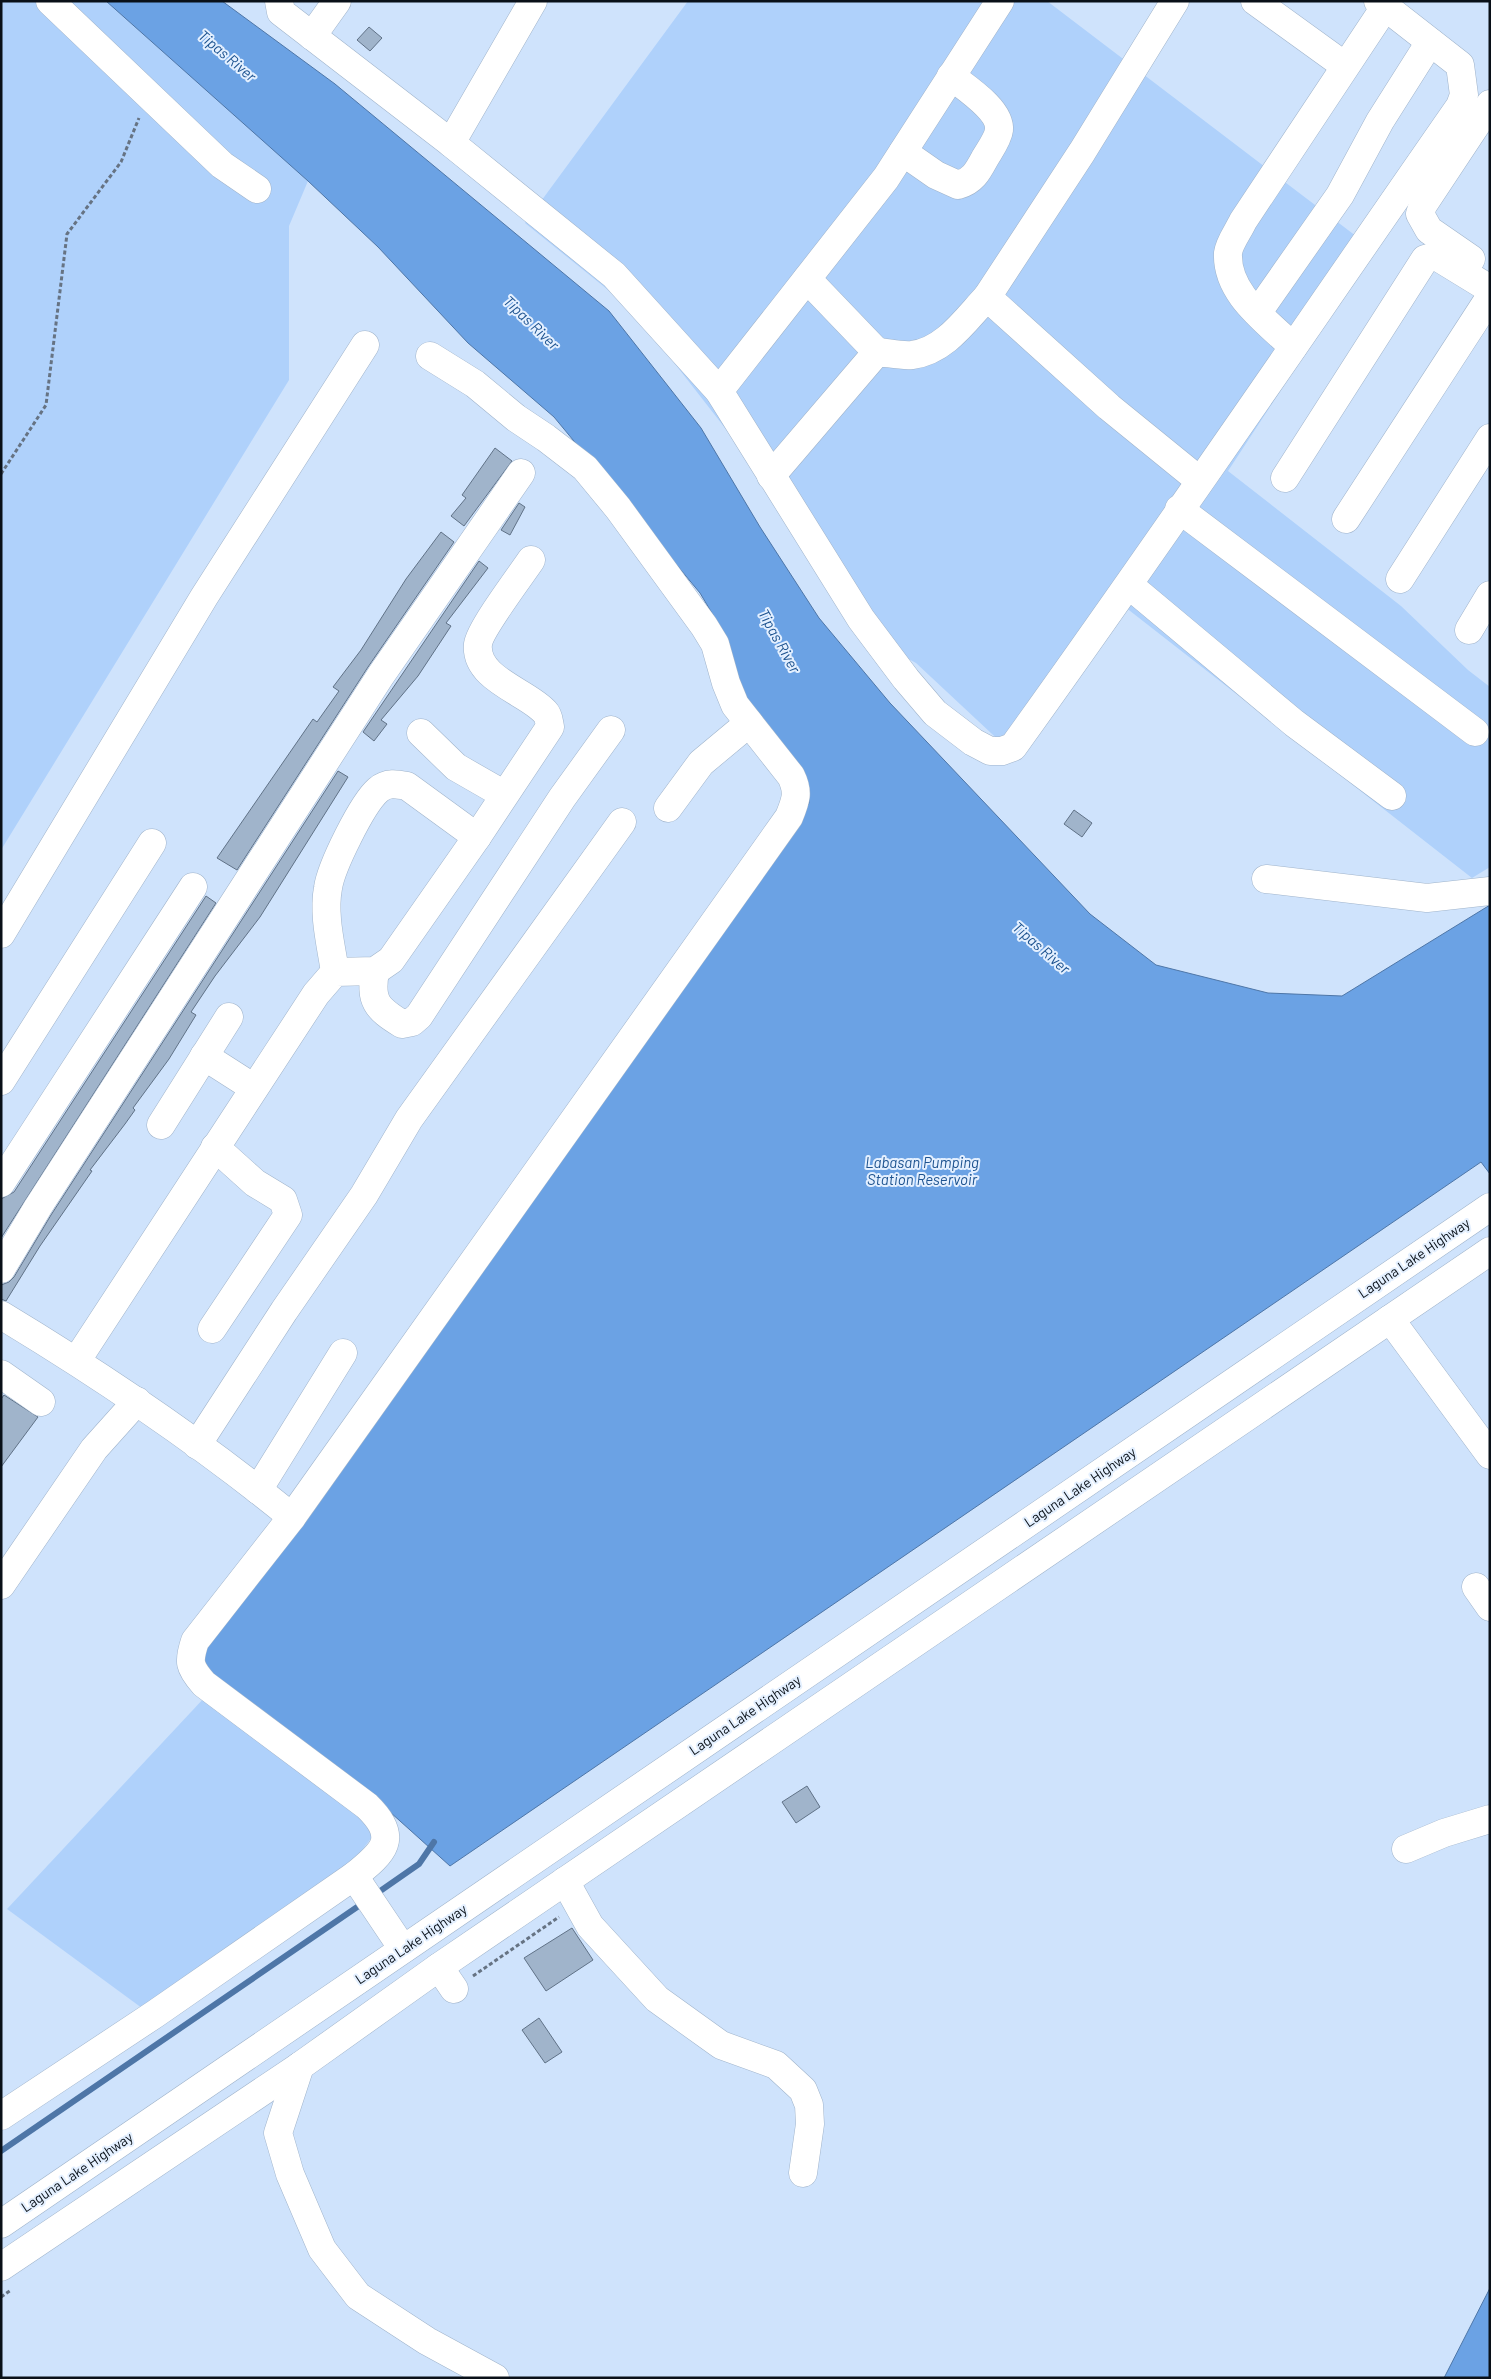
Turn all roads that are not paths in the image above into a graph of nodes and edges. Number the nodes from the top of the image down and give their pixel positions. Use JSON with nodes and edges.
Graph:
{"nodes":[{"id":1,"x":50,"y":1,"type":"edge"},
{"id":2,"x":279,"y":1,"type":"edge"},
{"id":3,"x":336,"y":1,"type":"edge"},
{"id":4,"x":533,"y":1,"type":"edge"},
{"id":5,"x":1000,"y":1,"type":"edge"},
{"id":6,"x":1176,"y":1,"type":"edge"},
{"id":7,"x":1255,"y":1,"type":"edge"},
{"id":8,"x":1381,"y":4,"type":"edge"},
{"id":9,"x":312,"y":36,"type":"junction"},
{"id":10,"x":1430,"y":42,"type":"junction"},
{"id":11,"x":1345,"y":66,"type":"junction"},
{"id":12,"x":951,"y":76,"type":"junction"},
{"id":13,"x":1490,"y":104,"type":"edge"},
{"id":14,"x":451,"y":143,"type":"junction"},
{"id":15,"x":903,"y":152,"type":"junction"},
{"id":16,"x":258,"y":189,"type":"dead end"},
{"id":17,"x":1487,"y":270,"type":"edge"},
{"id":18,"x":807,"y":279,"type":"junction"},
{"id":19,"x":987,"y":297,"type":"junction"},
{"id":20,"x":1490,"y":297,"type":"edge"},
{"id":21,"x":1258,"y":312,"type":"junction"},
{"id":22,"x":365,"y":345,"type":"dead end"},
{"id":23,"x":1293,"y":347,"type":"junction"},
{"id":24,"x":878,"y":352,"type":"junction"},
{"id":25,"x":430,"y":356,"type":"dead end"},
{"id":26,"x":719,"y":391,"type":"junction"},
{"id":27,"x":1490,"y":438,"type":"edge"},
{"id":28,"x":521,"y":473,"type":"dead end"},
{"id":29,"x":771,"y":476,"type":"junction"},
{"id":30,"x":1285,"y":478,"type":"dead end"},
{"id":31,"x":1200,"y":481,"type":"junction"},
{"id":32,"x":1179,"y":510,"type":"junction"},
{"id":33,"x":1346,"y":519,"type":"dead end"},
{"id":34,"x":531,"y":560,"type":"dead end"},
{"id":35,"x":1400,"y":579,"type":"dead end"},
{"id":36,"x":1130,"y":585,"type":"junction"},
{"id":37,"x":1490,"y":595,"type":"edge"},
{"id":38,"x":1469,"y":630,"type":"dead end"},
{"id":39,"x":749,"y":723,"type":"junction"},
{"id":40,"x":611,"y":730,"type":"dead end"},
{"id":41,"x":1474,"y":732,"type":"dead end"},
{"id":42,"x":421,"y":733,"type":"dead end"},
{"id":43,"x":503,"y":794,"type":"junction"},
{"id":44,"x":1392,"y":796,"type":"dead end"},
{"id":45,"x":668,"y":808,"type":"dead end"},
{"id":46,"x":622,"y":822,"type":"dead end"},
{"id":47,"x":477,"y":837,"type":"junction"},
{"id":48,"x":152,"y":843,"type":"dead end"},
{"id":49,"x":1266,"y":879,"type":"dead end"},
{"id":50,"x":193,"y":887,"type":"dead end"},
{"id":51,"x":1490,"y":891,"type":"edge"},
{"id":52,"x":1,"y":934,"type":"edge"},
{"id":53,"x":375,"y":971,"type":"junction"},
{"id":54,"x":335,"y":972,"type":"junction"},
{"id":55,"x":229,"y":1018,"type":"dead end"},
{"id":56,"x":204,"y":1056,"type":"junction"},
{"id":57,"x":1,"y":1081,"type":"edge"},
{"id":58,"x":254,"y":1088,"type":"junction"},
{"id":59,"x":161,"y":1125,"type":"dead end"},
{"id":60,"x":215,"y":1147,"type":"junction"},
{"id":61,"x":1,"y":1182,"type":"edge"},
{"id":62,"x":1490,"y":1207,"type":"edge"},
{"id":63,"x":1490,"y":1251,"type":"edge"},
{"id":64,"x":1,"y":1269,"type":"edge"},
{"id":65,"x":1,"y":1315,"type":"edge"},
{"id":66,"x":1390,"y":1319,"type":"junction"},
{"id":67,"x":212,"y":1329,"type":"dead end"},
{"id":68,"x":343,"y":1353,"type":"dead end"},
{"id":69,"x":76,"y":1360,"type":"junction"},
{"id":70,"x":1,"y":1374,"type":"edge"},
{"id":71,"x":137,"y":1401,"type":"junction"},
{"id":72,"x":41,"y":1402,"type":"dead end"},
{"id":73,"x":197,"y":1445,"type":"junction"},
{"id":74,"x":1490,"y":1455,"type":"edge"},
{"id":75,"x":258,"y":1490,"type":"junction"},
{"id":76,"x":292,"y":1517,"type":"junction"},
{"id":77,"x":1,"y":1585,"type":"edge"},
{"id":78,"x":747,"y":1714,"type":"junction"},
{"id":79,"x":767,"y":1743,"type":"junction"},
{"id":80,"x":1490,"y":1819,"type":"edge"},
{"id":81,"x":1406,"y":1849,"type":"dead end"},
{"id":82,"x":564,"y":1881,"type":"junction"},
{"id":83,"x":360,"y":1884,"type":"junction"},
{"id":84,"x":399,"y":1942,"type":"junction"},
{"id":85,"x":439,"y":1967,"type":"junction"},
{"id":86,"x":454,"y":1989,"type":"dead end"},
{"id":87,"x":300,"y":2066,"type":"junction"},
{"id":88,"x":1,"y":2116,"type":"edge"},
{"id":89,"x":802,"y":2173,"type":"dead end"},
{"id":90,"x":1,"y":2224,"type":"edge"},
{"id":91,"x":1,"y":2267,"type":"edge"},
{"id":92,"x":495,"y":2378,"type":"edge"}],
"edges":[{"from":1,"to":16,"type":"street"},
{"from":2,"to":9,"type":"street"},
{"from":3,"to":9,"type":"street"},
{"from":4,"to":14,"type":"street"},
{"from":5,"to":12,"type":"street"},
{"from":6,"to":19,"type":"street"},
{"from":7,"to":11,"type":"street"},
{"from":8,"to":10,"type":"street"},
{"from":8,"to":11,"type":"street"},
{"from":9,"to":14,"type":"street"},
{"from":10,"to":21,"type":"street"},
{"from":10,"to":23,"type":"street"},
{"from":11,"to":21,"type":"street"},
{"from":12,"to":15,"type":"street"},
{"from":12,"to":15,"type":"street"},
{"from":13,"to":17,"type":"street"},
{"from":14,"to":26,"type":"street"},
{"from":15,"to":18,"type":"street"},
{"from":17,"to":30,"type":"street"},
{"from":18,"to":24,"type":"street"},
{"from":18,"to":26,"type":"street"},
{"from":19,"to":24,"type":"street"},
{"from":19,"to":31,"type":"street"},
{"from":20,"to":33,"type":"street"},
{"from":21,"to":23,"type":"street"},
{"from":22,"to":52,"type":"street"},
{"from":23,"to":31,"type":"street"},
{"from":24,"to":29,"type":"street"},
{"from":25,"to":39,"type":"street"},
{"from":26,"to":29,"type":"street"},
{"from":27,"to":35,"type":"street"},
{"from":28,"to":64,"type":"street"},
{"from":29,"to":36,"type":"street"},
{"from":31,"to":32,"type":"street"},
{"from":32,"to":36,"type":"street"},
{"from":32,"to":41,"type":"street"},
{"from":34,"to":43,"type":"street"},
{"from":36,"to":44,"type":"street"},
{"from":37,"to":38,"type":"street"},
{"from":39,"to":45,"type":"street"},
{"from":39,"to":76,"type":"street"},
{"from":40,"to":53,"type":"street"},
{"from":42,"to":43,"type":"street"},
{"from":43,"to":47,"type":"street"},
{"from":46,"to":73,"type":"street"},
{"from":47,"to":53,"type":"street"},
{"from":47,"to":54,"type":"street"},
{"from":48,"to":57,"type":"street"},
{"from":49,"to":51,"type":"street"},
{"from":50,"to":61,"type":"street"},
{"from":53,"to":54,"type":"street"},
{"from":54,"to":58,"type":"street"},
{"from":55,"to":56,"type":"street"},
{"from":56,"to":58,"type":"street"},
{"from":56,"to":59,"type":"street"},
{"from":58,"to":60,"type":"street"},
{"from":60,"to":67,"type":"street"},
{"from":60,"to":69,"type":"street"},
{"from":62,"to":78,"type":"street","name":"Laguna Lake Highway"},
{"from":63,"to":66,"type":"street"},
{"from":65,"to":69,"type":"street"},
{"from":66,"to":74,"type":"street"},
{"from":66,"to":79,"type":"street"},
{"from":68,"to":75,"type":"street"},
{"from":69,"to":71,"type":"street"},
{"from":70,"to":72,"type":"street"},
{"from":71,"to":73,"type":"street"},
{"from":71,"to":77,"type":"street"},
{"from":73,"to":75,"type":"street"},
{"from":75,"to":76,"type":"street"},
{"from":76,"to":83,"type":"street"},
{"from":78,"to":79,"type":"street"},
{"from":78,"to":84,"type":"street","name":"Laguna Lake Highway"},
{"from":79,"to":82,"type":"street"},
{"from":80,"to":81,"type":"street"},
{"from":82,"to":85,"type":"street"},
{"from":82,"to":89,"type":"street"},
{"from":83,"to":84,"type":"street"},
{"from":83,"to":88,"type":"street"},
{"from":84,"to":90,"type":"street","name":"Laguna Lake Highway"},
{"from":85,"to":86,"type":"street"},
{"from":85,"to":87,"type":"street"},
{"from":87,"to":91,"type":"street"},
{"from":87,"to":92,"type":"street"}]}
